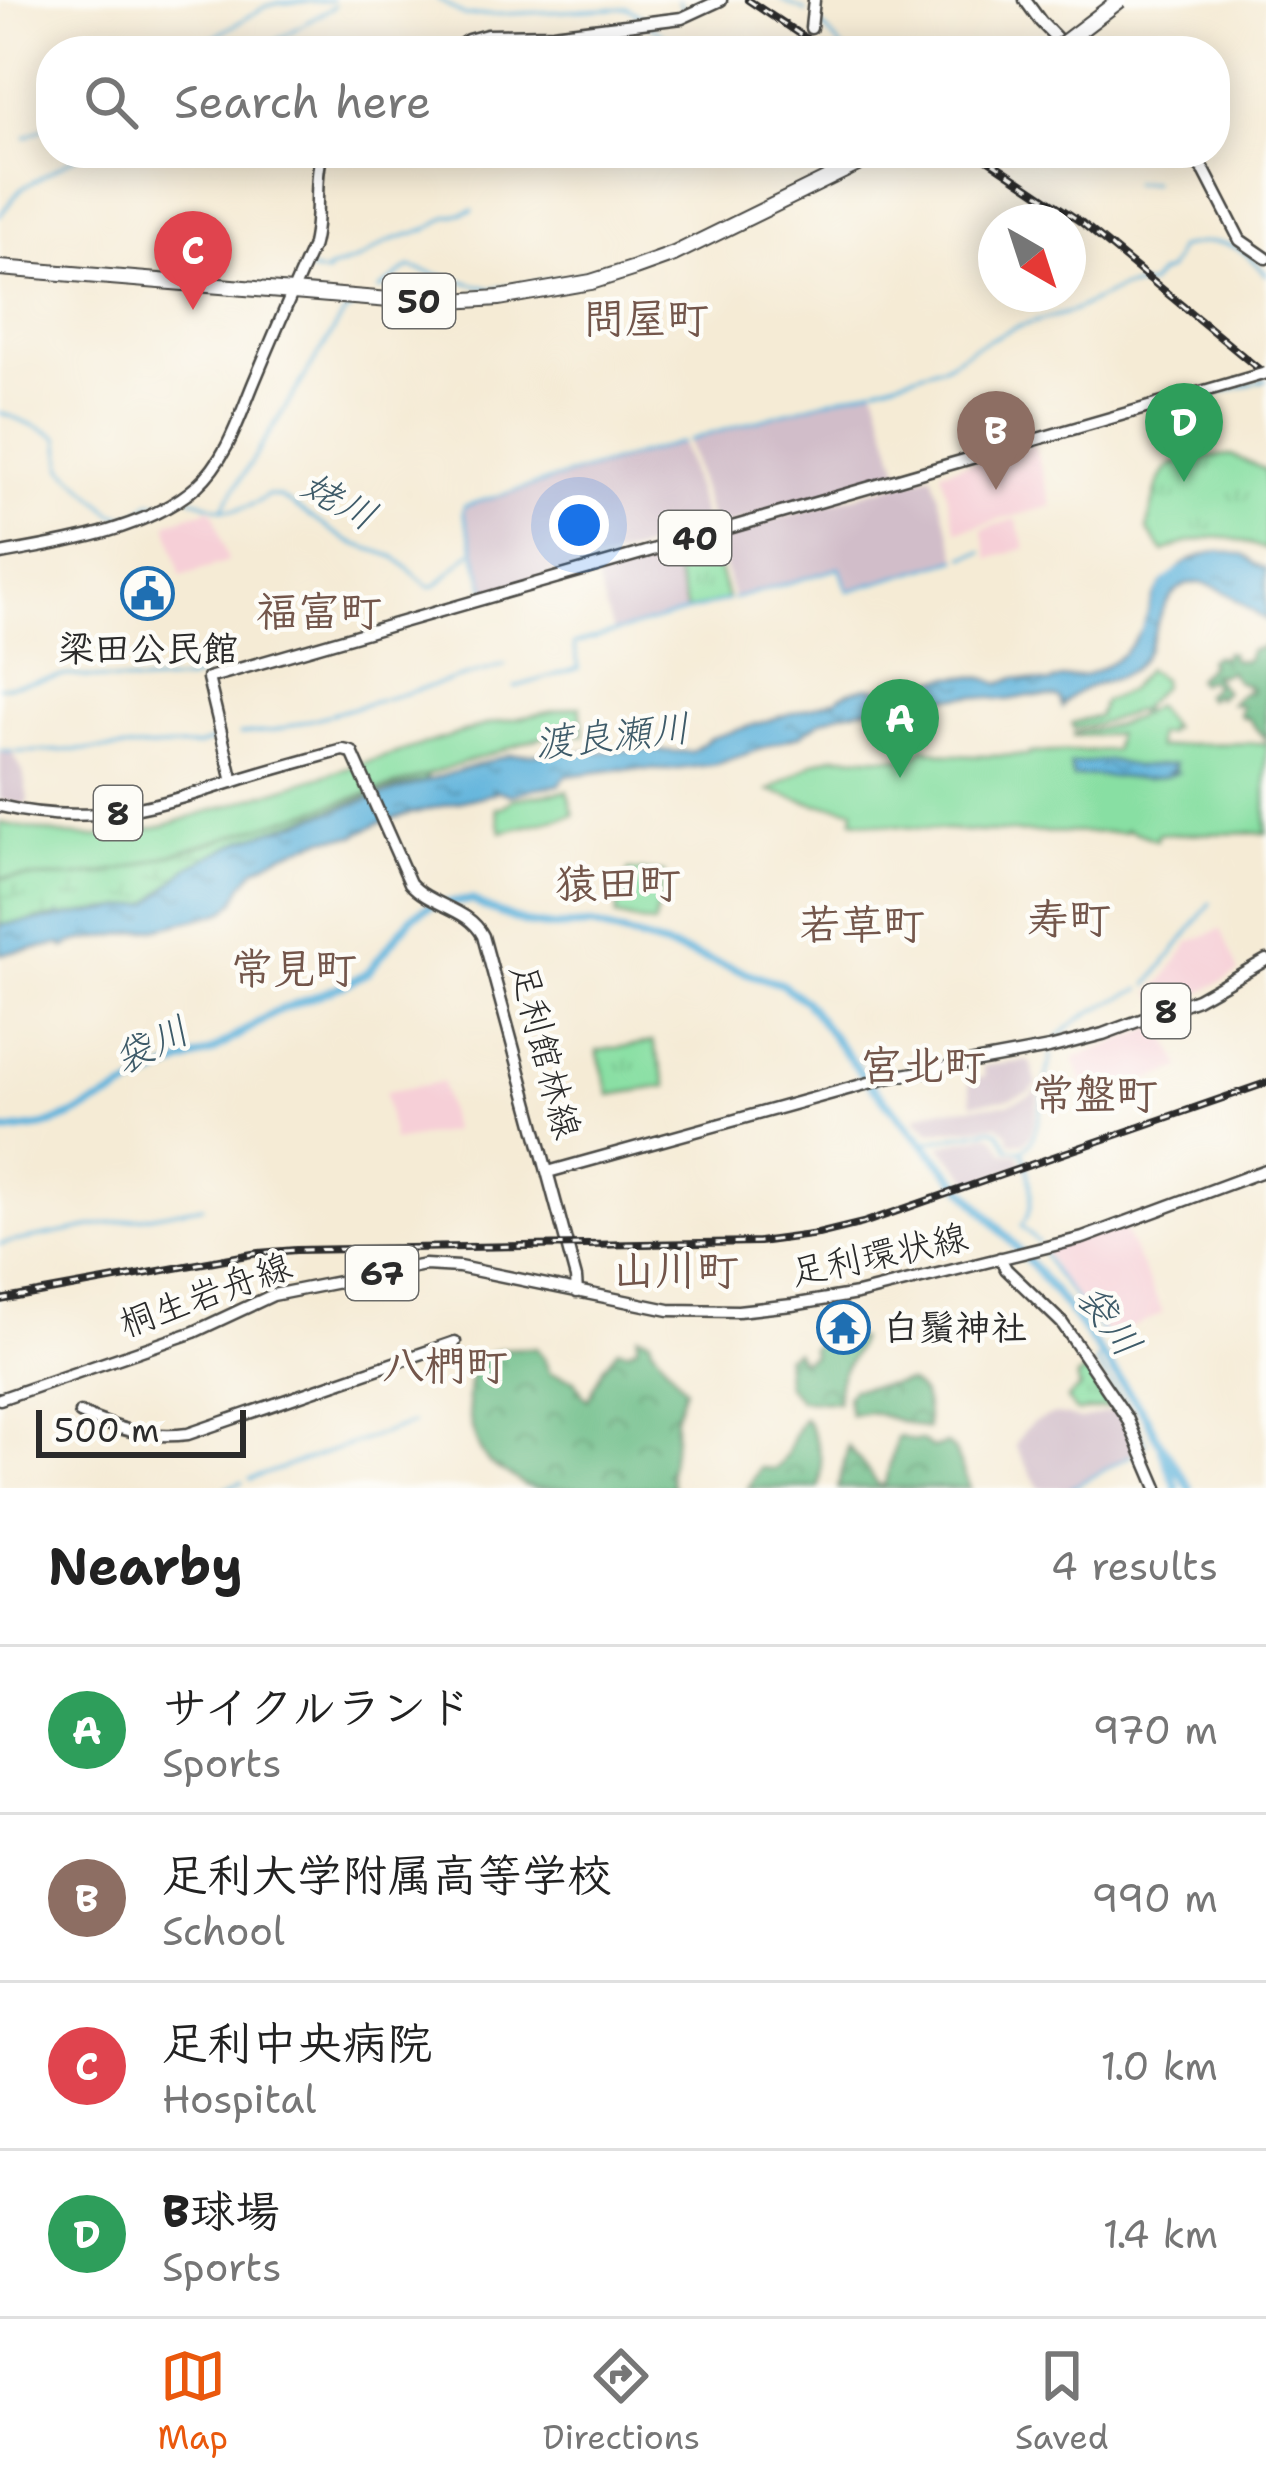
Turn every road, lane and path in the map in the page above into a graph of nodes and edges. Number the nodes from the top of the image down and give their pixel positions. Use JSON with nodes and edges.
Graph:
{"nodes":[{"id":1,"x":721,"y":0,"type":"edge"},
{"id":2,"x":814,"y":0,"type":"edge"},
{"id":3,"x":1025,"y":0,"type":"edge"},
{"id":4,"x":1117,"y":0,"type":"edge"},
{"id":5,"x":811,"y":28,"type":"dead end"},
{"id":6,"x":483,"y":36,"type":"edge"},
{"id":7,"x":532,"y":36,"type":"edge"},
{"id":8,"x":532,"y":36,"type":"edge"},
{"id":9,"x":1055,"y":36,"type":"edge"},
{"id":10,"x":1070,"y":36,"type":"edge"},
{"id":11,"x":319,"y":168,"type":"edge"},
{"id":12,"x":843,"y":168,"type":"edge"},
{"id":13,"x":847,"y":168,"type":"edge"},
{"id":14,"x":1202,"y":168,"type":"edge"},
{"id":15,"x":817,"y":182,"type":"junction"},
{"id":16,"x":1266,"y":258,"type":"edge"},
{"id":17,"x":0,"y":266,"type":"edge"},
{"id":18,"x":292,"y":290,"type":"junction"},
{"id":19,"x":1266,"y":373,"type":"edge"},
{"id":20,"x":0,"y":554,"type":"edge"},
{"id":21,"x":233,"y":782,"type":"junction"},
{"id":22,"x":0,"y":806,"type":"edge"},
{"id":23,"x":1266,"y":960,"type":"edge"},
{"id":24,"x":1266,"y":1170,"type":"edge"},
{"id":25,"x":548,"y":1172,"type":"junction"},
{"id":26,"x":1005,"y":1257,"type":"junction"},
{"id":27,"x":577,"y":1285,"type":"junction"},
{"id":28,"x":455,"y":1342,"type":"dead end"},
{"id":29,"x":0,"y":1399,"type":"edge"},
{"id":30,"x":80,"y":1413,"type":"dead end"},
{"id":31,"x":1157,"y":1488,"type":"edge"}],
"edges":[{"from":1,"to":7,"type":"main road"},
{"from":2,"to":5,"type":"main road"},
{"from":3,"to":9,"type":"main road"},
{"from":4,"to":10,"type":"highway","bridge":true},
{"from":6,"to":8,"type":"main road"},
{"from":11,"to":18,"type":"main road"},
{"from":12,"to":15,"type":"highway","number":"50"},
{"from":13,"to":15,"type":"highway","number":"50"},
{"from":14,"to":16,"type":"main road"},
{"from":15,"to":18,"type":"highway","number":"50"},
{"from":17,"to":18,"type":"highway","number":"50"},
{"from":18,"to":20,"type":"main road"},
{"from":19,"to":21,"type":"main road","number":"40","bridge":true},
{"from":21,"to":22,"type":"main road","name":"足利館林線","number":"8"},
{"from":21,"to":25,"type":"main road","name":"足利館林線","number":"8"},
{"from":23,"to":25,"type":"main road","name":"足利館林線","number":"8"},
{"from":24,"to":26,"type":"main road"},
{"from":25,"to":27,"type":"main road"},
{"from":26,"to":27,"type":"main road","name":"足利環状線"},
{"from":26,"to":31,"type":"main road","name":"足利環状線"},
{"from":27,"to":29,"type":"main road","name":"桐生岩舟線","number":"67"},
{"from":28,"to":30,"type":"main road","number":"67"}]}
